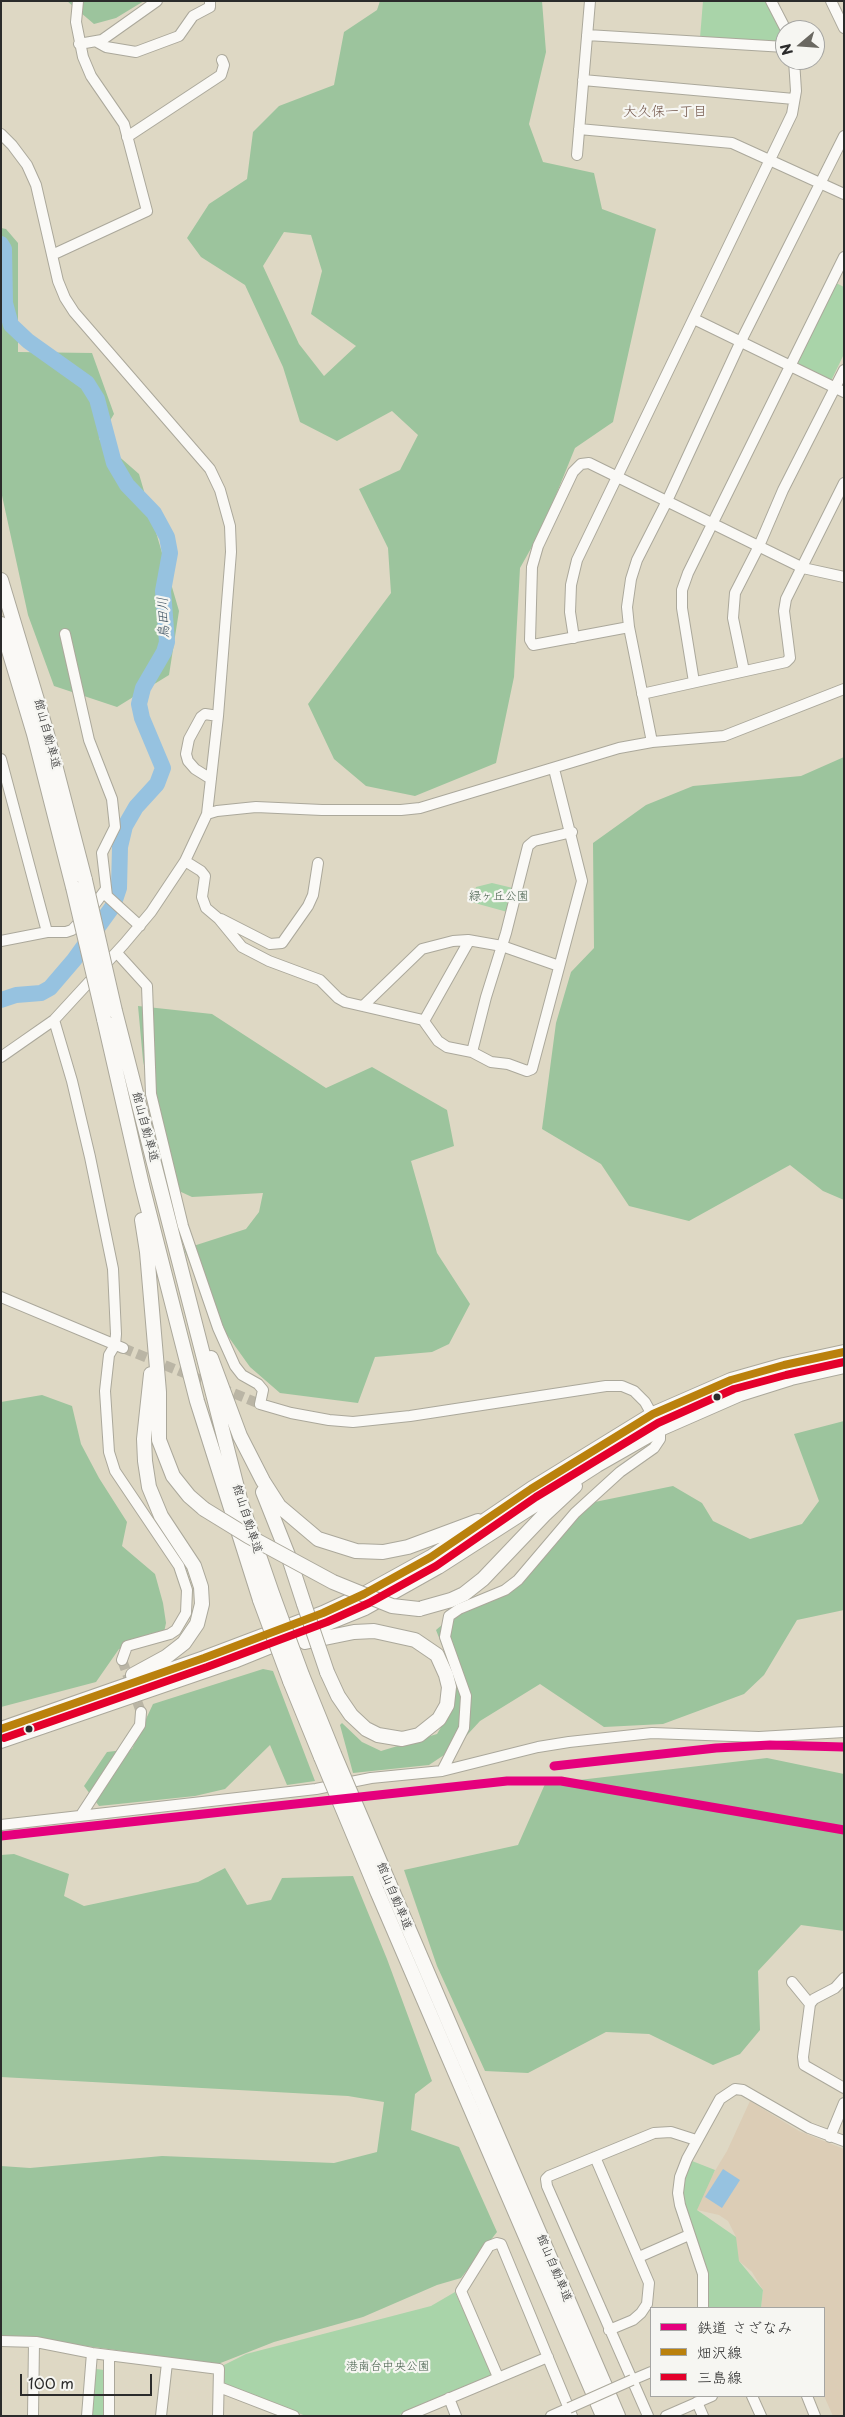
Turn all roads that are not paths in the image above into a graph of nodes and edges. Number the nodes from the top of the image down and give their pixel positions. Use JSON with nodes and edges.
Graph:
{"nodes":[{"id":1,"x":78,"y":1,"type":"edge"},
{"id":2,"x":157,"y":1,"type":"edge"},
{"id":3,"x":210,"y":1,"type":"edge"},
{"id":4,"x":590,"y":1,"type":"edge"},
{"id":5,"x":771,"y":1,"type":"edge"},
{"id":6,"x":831,"y":1,"type":"edge"},
{"id":7,"x":781,"y":20,"type":"edge"},
{"id":8,"x":844,"y":28,"type":"edge"},
{"id":9,"x":587,"y":35,"type":"junction"},
{"id":10,"x":97,"y":42,"type":"junction"},
{"id":11,"x":79,"y":44,"type":"junction"},
{"id":12,"x":775,"y":46,"type":"edge"},
{"id":13,"x":222,"y":60,"type":"dead end"},
{"id":14,"x":795,"y":70,"type":"edge"},
{"id":15,"x":583,"y":80,"type":"junction"},
{"id":16,"x":794,"y":99,"type":"junction"},
{"id":17,"x":580,"y":129,"type":"junction"},
{"id":18,"x":1,"y":134,"type":"edge"},
{"id":19,"x":127,"y":136,"type":"junction"},
{"id":20,"x":844,"y":136,"type":"edge"},
{"id":21,"x":578,"y":155,"type":"dead end"},
{"id":22,"x":771,"y":161,"type":"junction"},
{"id":23,"x":822,"y":184,"type":"junction"},
{"id":24,"x":844,"y":194,"type":"edge"},
{"id":25,"x":52,"y":256,"type":"junction"},
{"id":26,"x":844,"y":257,"type":"edge"},
{"id":27,"x":694,"y":319,"type":"junction"},
{"id":28,"x":740,"y":343,"type":"junction"},
{"id":29,"x":790,"y":366,"type":"junction"},
{"id":30,"x":844,"y":370,"type":"edge"},
{"id":31,"x":840,"y":390,"type":"edge"},
{"id":32,"x":616,"y":478,"type":"junction"},
{"id":33,"x":844,"y":483,"type":"edge"},
{"id":34,"x":667,"y":501,"type":"junction"},
{"id":35,"x":714,"y":524,"type":"junction"},
{"id":36,"x":759,"y":546,"type":"junction"},
{"id":37,"x":803,"y":568,"type":"junction"},
{"id":38,"x":844,"y":578,"type":"edge"},
{"id":39,"x":1,"y":580,"type":"edge"},
{"id":40,"x":1,"y":624,"type":"edge"},
{"id":41,"x":629,"y":626,"type":"junction"},
{"id":42,"x":65,"y":634,"type":"dead end"},
{"id":43,"x":574,"y":638,"type":"junction"},
{"id":44,"x":744,"y":671,"type":"junction"},
{"id":45,"x":694,"y":682,"type":"junction"},
{"id":46,"x":844,"y":689,"type":"edge"},
{"id":47,"x":642,"y":694,"type":"junction"},
{"id":48,"x":218,"y":716,"type":"junction"},
{"id":49,"x":652,"y":742,"type":"junction"},
{"id":50,"x":1,"y":759,"type":"edge"},
{"id":51,"x":554,"y":769,"type":"junction"},
{"id":52,"x":211,"y":779,"type":"junction"},
{"id":53,"x":207,"y":814,"type":"junction"},
{"id":54,"x":572,"y":832,"type":"junction"},
{"id":55,"x":185,"y":861,"type":"junction"},
{"id":56,"x":318,"y":863,"type":"dead end"},
{"id":57,"x":79,"y":884,"type":"junction"},
{"id":58,"x":106,"y":888,"type":"junction"},
{"id":59,"x":219,"y":919,"type":"junction"},
{"id":60,"x":140,"y":926,"type":"junction"},
{"id":61,"x":47,"y":932,"type":"junction"},
{"id":62,"x":1,"y":941,"type":"edge"},
{"id":63,"x":469,"y":941,"type":"junction"},
{"id":64,"x":502,"y":946,"type":"junction"},
{"id":65,"x":117,"y":953,"type":"junction"},
{"id":66,"x":559,"y":966,"type":"junction"},
{"id":67,"x":363,"y":1006,"type":"junction"},
{"id":68,"x":110,"y":1015,"type":"junction"},
{"id":69,"x":54,"y":1020,"type":"junction"},
{"id":70,"x":424,"y":1021,"type":"junction"},
{"id":71,"x":108,"y":1039,"type":"junction"},
{"id":72,"x":472,"y":1052,"type":"junction"},
{"id":73,"x":1,"y":1057,"type":"edge"},
{"id":74,"x":172,"y":1239,"type":"junction"},
{"id":75,"x":1,"y":1297,"type":"edge"},
{"id":76,"x":152,"y":1312,"type":"junction"},
{"id":77,"x":119,"y":1346,"type":"junction"},
{"id":78,"x":844,"y":1352,"type":"edge"},
{"id":79,"x":844,"y":1366,"type":"edge"},
{"id":80,"x":653,"y":1414,"type":"junction"},
{"id":81,"x":660,"y":1429,"type":"junction"},
{"id":82,"x":240,"y":1436,"type":"junction"},
{"id":83,"x":597,"y":1465,"type":"junction"},
{"id":84,"x":492,"y":1517,"type":"junction"},
{"id":85,"x":266,"y":1598,"type":"junction"},
{"id":86,"x":122,"y":1660,"type":"dead end"},
{"id":87,"x":234,"y":1661,"type":"junction"},
{"id":88,"x":102,"y":1693,"type":"junction"},
{"id":89,"x":141,"y":1712,"type":"tunnel mouth"},
{"id":90,"x":1,"y":1729,"type":"edge"},
{"id":91,"x":844,"y":1732,"type":"edge"},
{"id":92,"x":1,"y":1741,"type":"edge"},
{"id":93,"x":328,"y":1756,"type":"junction"},
{"id":94,"x":442,"y":1771,"type":"junction"},
{"id":95,"x":81,"y":1815,"type":"junction"},
{"id":96,"x":1,"y":1825,"type":"edge"},
{"id":97,"x":844,"y":1978,"type":"edge"},
{"id":98,"x":792,"y":1982,"type":"dead end"},
{"id":99,"x":810,"y":2004,"type":"junction"},
{"id":100,"x":844,"y":2088,"type":"edge"},
{"id":101,"x":844,"y":2102,"type":"edge"},
{"id":102,"x":830,"y":2137,"type":"junction"},
{"id":103,"x":696,"y":2140,"type":"junction"},
{"id":104,"x":844,"y":2141,"type":"edge"},
{"id":105,"x":596,"y":2158,"type":"junction"},
{"id":106,"x":689,"y":2235,"type":"junction"},
{"id":107,"x":639,"y":2257,"type":"junction"},
{"id":108,"x":703,"y":2307,"type":"edge"},
{"id":109,"x":610,"y":2330,"type":"junction"},
{"id":110,"x":1,"y":2342,"type":"edge"},
{"id":111,"x":34,"y":2342,"type":"junction"},
{"id":112,"x":92,"y":2354,"type":"junction"},
{"id":113,"x":109,"y":2356,"type":"junction"},
{"id":114,"x":548,"y":2357,"type":"junction"},
{"id":115,"x":167,"y":2363,"type":"junction"},
{"id":116,"x":650,"y":2372,"type":"edge"},
{"id":117,"x":498,"y":2378,"type":"junction"},
{"id":118,"x":632,"y":2380,"type":"junction"},
{"id":119,"x":219,"y":2386,"type":"junction"},
{"id":120,"x":710,"y":2397,"type":"edge"},
{"id":121,"x":752,"y":2397,"type":"edge"},
{"id":122,"x":807,"y":2397,"type":"edge"},
{"id":123,"x":448,"y":2398,"type":"junction"},
{"id":124,"x":697,"y":2402,"type":"junction"},
{"id":125,"x":570,"y":2412,"type":"edge"},
{"id":126,"x":33,"y":2416,"type":"edge"},
{"id":127,"x":87,"y":2416,"type":"edge"},
{"id":128,"x":109,"y":2416,"type":"edge"},
{"id":129,"x":161,"y":2416,"type":"edge"},
{"id":130,"x":218,"y":2416,"type":"edge"},
{"id":131,"x":294,"y":2416,"type":"edge"},
{"id":132,"x":407,"y":2416,"type":"edge"},
{"id":133,"x":456,"y":2416,"type":"edge"},
{"id":134,"x":551,"y":2416,"type":"edge"},
{"id":135,"x":603,"y":2416,"type":"edge"},
{"id":136,"x":618,"y":2416,"type":"edge"},
{"id":137,"x":648,"y":2416,"type":"edge"},
{"id":138,"x":666,"y":2416,"type":"edge"},
{"id":139,"x":703,"y":2416,"type":"edge"},
{"id":140,"x":761,"y":2416,"type":"edge"},
{"id":141,"x":815,"y":2416,"type":"edge"}],
"edges":[{"from":1,"to":11,"type":"street"},
{"from":2,"to":10,"type":"street"},
{"from":3,"to":10,"type":"street"},
{"from":4,"to":9,"type":"street"},
{"from":5,"to":7,"type":"street"},
{"from":6,"to":8,"type":"street"},
{"from":9,"to":12,"type":"street"},
{"from":9,"to":15,"type":"street"},
{"from":10,"to":11,"type":"street"},
{"from":11,"to":19,"type":"street"},
{"from":13,"to":19,"type":"street"},
{"from":14,"to":16,"type":"street"},
{"from":15,"to":16,"type":"street"},
{"from":15,"to":17,"type":"street"},
{"from":16,"to":22,"type":"street"},
{"from":17,"to":21,"type":"street"},
{"from":17,"to":22,"type":"street"},
{"from":18,"to":25,"type":"street"},
{"from":19,"to":25,"type":"street"},
{"from":20,"to":23,"type":"street"},
{"from":22,"to":23,"type":"street"},
{"from":22,"to":27,"type":"street"},
{"from":23,"to":24,"type":"street"},
{"from":23,"to":28,"type":"street"},
{"from":25,"to":48,"type":"street"},
{"from":26,"to":29,"type":"street"},
{"from":27,"to":28,"type":"street"},
{"from":27,"to":32,"type":"street"},
{"from":28,"to":29,"type":"street"},
{"from":28,"to":34,"type":"street"},
{"from":29,"to":31,"type":"street"},
{"from":29,"to":35,"type":"street"},
{"from":30,"to":31,"type":"street"},
{"from":31,"to":36,"type":"street"},
{"from":32,"to":34,"type":"street"},
{"from":32,"to":43,"type":"street"},
{"from":32,"to":43,"type":"street"},
{"from":33,"to":37,"type":"street"},
{"from":34,"to":35,"type":"street"},
{"from":34,"to":41,"type":"street"},
{"from":35,"to":36,"type":"street"},
{"from":35,"to":45,"type":"street"},
{"from":36,"to":37,"type":"street"},
{"from":36,"to":44,"type":"street"},
{"from":37,"to":38,"type":"street"},
{"from":37,"to":44,"type":"street"},
{"from":39,"to":57,"type":"highway","name":"館山自動車道"},
{"from":40,"to":57,"type":"highway","name":"館山自動車道"},
{"from":41,"to":43,"type":"street"},
{"from":41,"to":47,"type":"street"},
{"from":42,"to":58,"type":"street"},
{"from":44,"to":45,"type":"street"},
{"from":45,"to":47,"type":"street"},
{"from":46,"to":49,"type":"street"},
{"from":47,"to":49,"type":"street"},
{"from":48,"to":52,"type":"street"},
{"from":48,"to":52,"type":"street"},
{"from":49,"to":51,"type":"street"},
{"from":50,"to":61,"type":"street"},
{"from":51,"to":53,"type":"street"},
{"from":51,"to":54,"type":"street"},
{"from":52,"to":53,"type":"street"},
{"from":53,"to":55,"type":"street"},
{"from":54,"to":64,"type":"street"},
{"from":54,"to":66,"type":"street"},
{"from":55,"to":59,"type":"street"},
{"from":55,"to":60,"type":"street"},
{"from":56,"to":59,"type":"street"},
{"from":57,"to":68,"type":"highway","name":"館山自動車道","bridge":true},
{"from":58,"to":60,"type":"street"},
{"from":58,"to":61,"type":"street"},
{"from":59,"to":67,"type":"street"},
{"from":60,"to":65,"type":"street"},
{"from":61,"to":62,"type":"street"},
{"from":63,"to":64,"type":"street"},
{"from":63,"to":67,"type":"street"},
{"from":63,"to":70,"type":"street"},
{"from":64,"to":66,"type":"street"},
{"from":64,"to":72,"type":"street"},
{"from":65,"to":69,"type":"street"},
{"from":65,"to":80,"type":"street"},
{"from":66,"to":72,"type":"street"},
{"from":67,"to":70,"type":"street"},
{"from":68,"to":71,"type":"highway","name":"館山自動車道"},
{"from":68,"to":74,"type":"highway","name":"館山自動車道"},
{"from":69,"to":73,"type":"street"},
{"from":69,"to":77,"type":"street"},
{"from":70,"to":72,"type":"street"},
{"from":71,"to":76,"type":"highway"},
{"from":71,"to":85,"type":"highway","name":"館山自動車道"},
{"from":74,"to":82,"type":"highway"},
{"from":74,"to":85,"type":"highway","name":"館山自動車道"},
{"from":75,"to":77,"type":"street"},
{"from":76,"to":83,"type":"highway","bridge":true},
{"from":76,"to":88,"type":"highway"},
{"from":77,"to":86,"type":"street"},
{"from":78,"to":80,"type":"highway"},
{"from":79,"to":81,"type":"highway"},
{"from":80,"to":81,"type":"street"},
{"from":80,"to":84,"type":"highway"},
{"from":81,"to":83,"type":"highway"},
{"from":81,"to":94,"type":"street"},
{"from":82,"to":84,"type":"highway"},
{"from":82,"to":87,"type":"highway","bridge":true},
{"from":83,"to":87,"type":"highway"},
{"from":84,"to":88,"type":"highway"},
{"from":85,"to":93,"type":"highway","name":"館山自動車道","bridge":true},
{"from":87,"to":92,"type":"highway"},
{"from":88,"to":90,"type":"highway"},
{"from":89,"to":95,"type":"street"},
{"from":91,"to":94,"type":"street"},
{"from":93,"to":135,"type":"highway","name":"館山自動車道","bridge":true},
{"from":93,"to":136,"type":"highway","name":"館山自動車道","bridge":true},
{"from":94,"to":95,"type":"street"},
{"from":95,"to":96,"type":"street"},
{"from":97,"to":99,"type":"street"},
{"from":98,"to":99,"type":"street"},
{"from":99,"to":100,"type":"street"},
{"from":101,"to":102,"type":"street"},
{"from":102,"to":103,"type":"street"},
{"from":102,"to":104,"type":"street"},
{"from":103,"to":105,"type":"street"},
{"from":103,"to":106,"type":"street"},
{"from":105,"to":107,"type":"street"},
{"from":105,"to":109,"type":"street"},
{"from":106,"to":107,"type":"street"},
{"from":106,"to":108,"type":"street"},
{"from":107,"to":109,"type":"street"},
{"from":109,"to":118,"type":"street"},
{"from":110,"to":111,"type":"street"},
{"from":111,"to":112,"type":"street"},
{"from":111,"to":126,"type":"street"},
{"from":112,"to":113,"type":"street"},
{"from":112,"to":127,"type":"street"},
{"from":113,"to":115,"type":"street"},
{"from":113,"to":128,"type":"street"},
{"from":114,"to":117,"type":"street"},
{"from":114,"to":117,"type":"street"},
{"from":114,"to":125,"type":"street"},
{"from":115,"to":119,"type":"street"},
{"from":115,"to":129,"type":"street"},
{"from":116,"to":118,"type":"street"},
{"from":117,"to":123,"type":"street"},
{"from":118,"to":125,"type":"street","bridge":true},
{"from":118,"to":137,"type":"street"},
{"from":119,"to":130,"type":"street"},
{"from":119,"to":131,"type":"street"},
{"from":120,"to":124,"type":"street"},
{"from":121,"to":140,"type":"street"},
{"from":122,"to":141,"type":"street"},
{"from":123,"to":132,"type":"street"},
{"from":123,"to":133,"type":"street"},
{"from":124,"to":138,"type":"street"},
{"from":124,"to":139,"type":"street"},
{"from":125,"to":134,"type":"street"}]}
